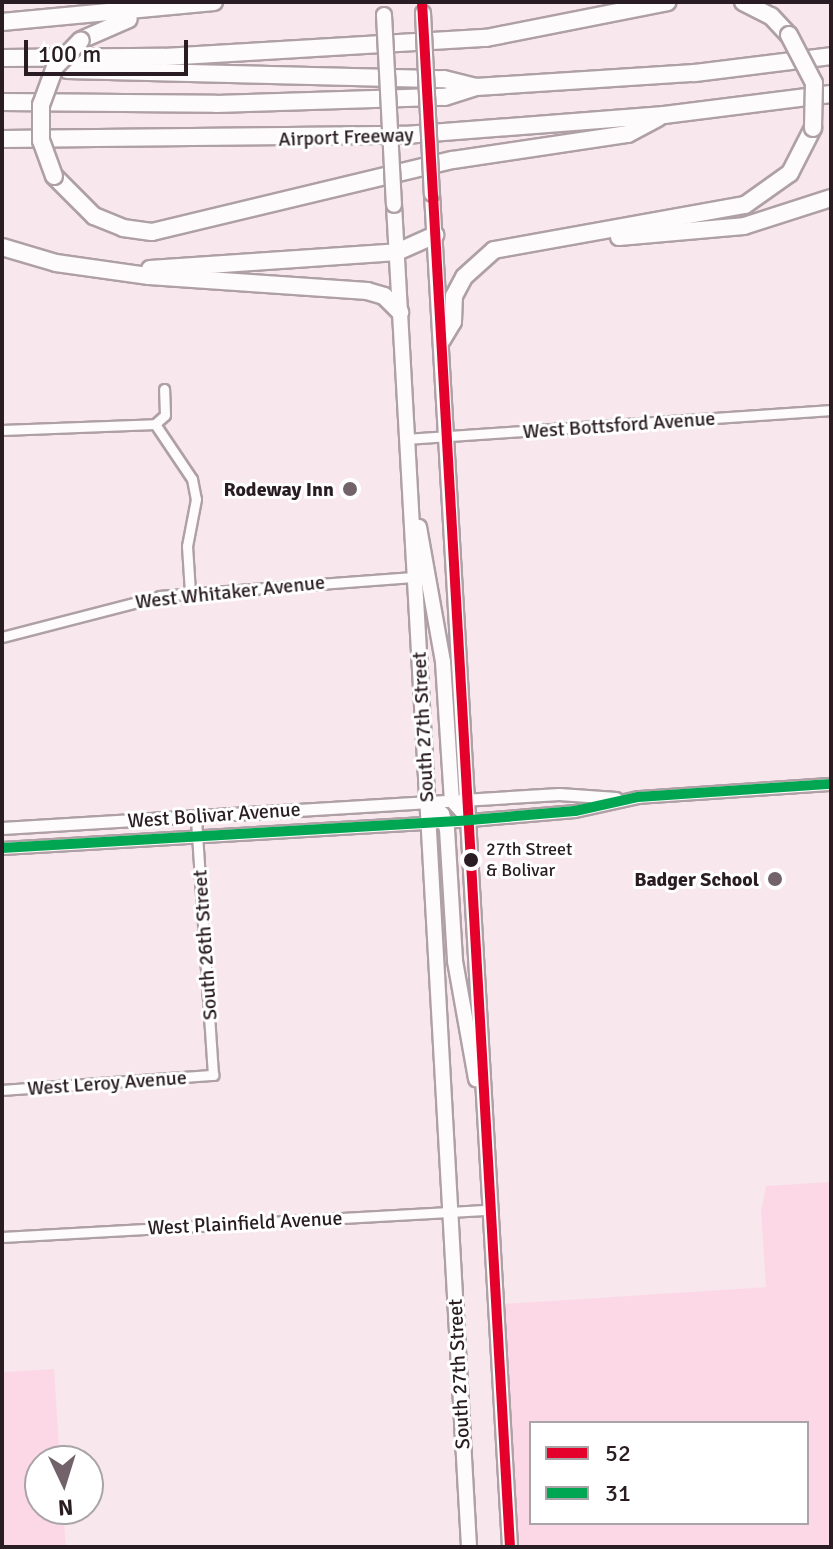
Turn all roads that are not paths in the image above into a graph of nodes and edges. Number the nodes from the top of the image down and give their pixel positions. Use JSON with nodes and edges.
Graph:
{"nodes":[{"id":1,"x":214,"y":2,"type":"edge"},
{"id":2,"x":667,"y":2,"type":"edge"},
{"id":3,"x":743,"y":2,"type":"edge"},
{"id":4,"x":422,"y":7,"type":"edge"},
{"id":5,"x":173,"y":8,"type":"junction"},
{"id":6,"x":383,"y":8,"type":"edge"},
{"id":7,"x":2,"y":22,"type":"edge"},
{"id":8,"x":831,"y":56,"type":"edge"},
{"id":9,"x":2,"y":58,"type":"edge"},
{"id":10,"x":2,"y":68,"type":"edge"},
{"id":11,"x":476,"y":87,"type":"junction"},
{"id":12,"x":831,"y":94,"type":"edge"},
{"id":13,"x":2,"y":102,"type":"edge"},
{"id":14,"x":664,"y":115,"type":"junction"},
{"id":15,"x":2,"y":139,"type":"edge"},
{"id":16,"x":831,"y":198,"type":"edge"},
{"id":17,"x":435,"y":235,"type":"junction"},
{"id":18,"x":570,"y":237,"type":"junction"},
{"id":19,"x":2,"y":247,"type":"edge"},
{"id":20,"x":397,"y":252,"type":"junction"},
{"id":21,"x":88,"y":269,"type":"junction"},
{"id":22,"x":400,"y":312,"type":"junction"},
{"id":23,"x":442,"y":340,"type":"junction"},
{"id":24,"x":164,"y":389,"type":"dead end"},
{"id":25,"x":831,"y":410,"type":"edge"},
{"id":26,"x":155,"y":424,"type":"junction"},
{"id":27,"x":2,"y":430,"type":"edge"},
{"id":28,"x":445,"y":438,"type":"junction"},
{"id":29,"x":406,"y":439,"type":"junction"},
{"id":30,"x":409,"y":476,"type":"junction"},
{"id":31,"x":415,"y":577,"type":"junction"},
{"id":32,"x":190,"y":593,"type":"junction"},
{"id":33,"x":2,"y":637,"type":"edge"},
{"id":34,"x":831,"y":784,"type":"edge"},
{"id":35,"x":468,"y":799,"type":"junction"},
{"id":36,"x":627,"y":799,"type":"junction"},
{"id":37,"x":452,"y":800,"type":"junction"},
{"id":38,"x":427,"y":801,"type":"junction"},
{"id":39,"x":342,"y":806,"type":"junction"},
{"id":40,"x":196,"y":816,"type":"junction"},
{"id":41,"x":470,"y":820,"type":"junction"},
{"id":42,"x":428,"y":821,"type":"junction"},
{"id":43,"x":445,"y":821,"type":"junction"},
{"id":44,"x":343,"y":826,"type":"junction"},
{"id":45,"x":2,"y":828,"type":"edge"},
{"id":46,"x":197,"y":836,"type":"junction"},
{"id":47,"x":2,"y":848,"type":"edge"},
{"id":48,"x":213,"y":1075,"type":"joint"},
{"id":49,"x":2,"y":1090,"type":"edge"},
{"id":50,"x":486,"y":1134,"type":"junction"},
{"id":51,"x":489,"y":1210,"type":"junction"},
{"id":52,"x":451,"y":1211,"type":"junction"},
{"id":53,"x":2,"y":1237,"type":"edge"},
{"id":54,"x":469,"y":1547,"type":"edge"},
{"id":55,"x":510,"y":1547,"type":"edge"}],
"edges":[{"from":1,"to":5,"type":"highway"},
{"from":2,"to":9,"type":"highway"},
{"from":3,"to":18,"type":"highway","bridge":true},
{"from":4,"to":17,"type":"main road","name":"South 27th Street","bridge":true},
{"from":5,"to":7,"type":"highway"},
{"from":5,"to":14,"type":"highway","bridge":true},
{"from":6,"to":20,"type":"main road","name":"South 27th Street","bridge":true},
{"from":8,"to":11,"type":"highway"},
{"from":10,"to":11,"type":"highway"},
{"from":11,"to":13,"type":"highway"},
{"from":12,"to":14,"type":"highway","name":"Airport Freeway"},
{"from":14,"to":15,"type":"highway","name":"Airport Freeway"},
{"from":16,"to":18,"type":"highway"},
{"from":17,"to":20,"type":"highway"},
{"from":17,"to":23,"type":"main road","name":"South 27th Street"},
{"from":18,"to":23,"type":"highway"},
{"from":19,"to":21,"type":"highway"},
{"from":20,"to":21,"type":"highway"},
{"from":20,"to":22,"type":"main road","name":"South 27th Street"},
{"from":21,"to":22,"type":"highway"},
{"from":22,"to":29,"type":"main road","name":"South 27th Street"},
{"from":23,"to":28,"type":"main road","name":"South 27th Street"},
{"from":24,"to":26,"type":"street"},
{"from":25,"to":28,"type":"street","name":"West Bottsford Avenue"},
{"from":26,"to":27,"type":"street"},
{"from":26,"to":32,"type":"street"},
{"from":28,"to":29,"type":"street","name":"West Bottsford Avenue"},
{"from":28,"to":35,"type":"main road","name":"South 27th Street"},
{"from":29,"to":30,"type":"main road","name":"South 27th Street"},
{"from":30,"to":31,"type":"main road","name":"South 27th Street"},
{"from":30,"to":37,"type":"main road"},
{"from":31,"to":32,"type":"street","name":"West Whitaker Avenue"},
{"from":31,"to":38,"type":"main road","name":"South 27th Street"},
{"from":32,"to":33,"type":"street","name":"West Whitaker Avenue"},
{"from":34,"to":36,"type":"street"},
{"from":35,"to":36,"type":"street","name":"West Bolivar Avenue"},
{"from":35,"to":37,"type":"street","name":"West Bolivar Avenue"},
{"from":35,"to":41,"type":"main road","name":"South 27th Street"},
{"from":36,"to":41,"type":"street","name":"West Bolivar Avenue"},
{"from":37,"to":38,"type":"street","name":"West Bolivar Avenue"},
{"from":37,"to":41,"type":"main road"},
{"from":38,"to":39,"type":"street","name":"West Bolivar Avenue"},
{"from":38,"to":42,"type":"main road","name":"South 27th Street"},
{"from":38,"to":43,"type":"main road"},
{"from":39,"to":40,"type":"street","name":"West Bolivar Avenue"},
{"from":39,"to":44,"type":"street"},
{"from":40,"to":45,"type":"street","name":"West Bolivar Avenue"},
{"from":40,"to":46,"type":"street","name":"South 26th Street"},
{"from":41,"to":43,"type":"street","name":"West Bolivar Avenue"},
{"from":41,"to":50,"type":"main road","name":"South 27th Street"},
{"from":42,"to":43,"type":"street","name":"West Bolivar Avenue"},
{"from":42,"to":44,"type":"street","name":"West Bolivar Avenue"},
{"from":42,"to":52,"type":"main road","name":"South 27th Street"},
{"from":43,"to":50,"type":"main road"},
{"from":44,"to":46,"type":"street","name":"West Bolivar Avenue"},
{"from":46,"to":47,"type":"street","name":"West Bolivar Avenue"},
{"from":46,"to":48,"type":"street","name":"South 26th Street"},
{"from":48,"to":49,"type":"street","name":"West Leroy Avenue"},
{"from":50,"to":51,"type":"main road","name":"South 27th Street"},
{"from":51,"to":52,"type":"street","name":"West Plainfield Avenue"},
{"from":51,"to":55,"type":"main road","name":"South 27th Street"},
{"from":52,"to":53,"type":"street","name":"West Plainfield Avenue"},
{"from":52,"to":54,"type":"main road","name":"South 27th Street"}]}
